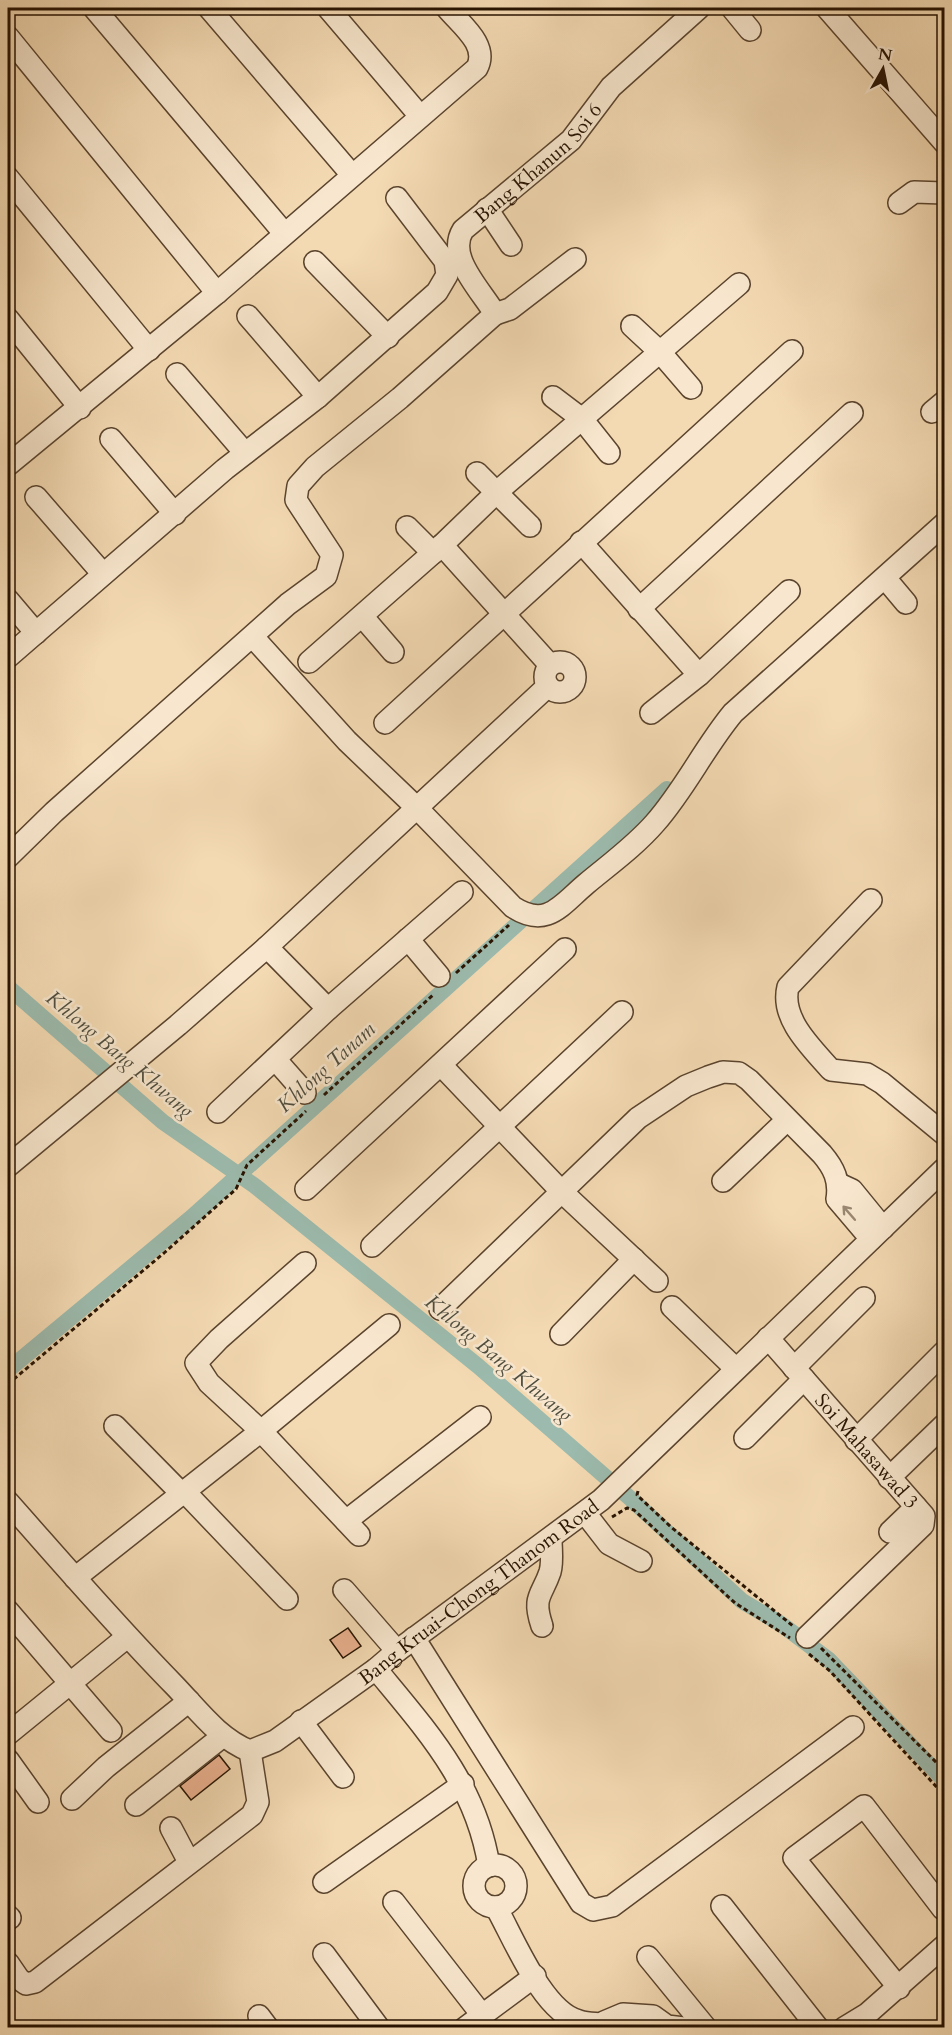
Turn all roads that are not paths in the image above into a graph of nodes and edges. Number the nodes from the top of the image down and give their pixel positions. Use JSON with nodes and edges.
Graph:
{"nodes":[{"id":1,"x":94,"y":8,"type":"edge"},
{"id":2,"x":209,"y":8,"type":"edge"},
{"id":3,"x":328,"y":8,"type":"edge"},
{"id":4,"x":447,"y":8,"type":"edge"},
{"id":5,"x":699,"y":8,"type":"edge"},
{"id":6,"x":732,"y":8,"type":"edge"},
{"id":7,"x":827,"y":8,"type":"edge"},
{"id":8,"x":750,"y":30,"type":"dead end"},
{"id":9,"x":8,"y":37,"type":"edge"},
{"id":10,"x":420,"y":116,"type":"junction"},
{"id":11,"x":945,"y":142,"type":"edge"},
{"id":12,"x":352,"y":175,"type":"junction"},
{"id":13,"x":8,"y":178,"type":"edge"},
{"id":14,"x":945,"y":193,"type":"edge"},
{"id":15,"x":397,"y":198,"type":"dead end"},
{"id":16,"x":899,"y":203,"type":"dead end"},
{"id":17,"x":487,"y":208,"type":"junction"},
{"id":18,"x":284,"y":233,"type":"junction"},
{"id":19,"x":512,"y":245,"type":"dead end"},
{"id":20,"x":575,"y":259,"type":"dead end"},
{"id":21,"x":315,"y":262,"type":"dead end"},
{"id":22,"x":738,"y":284,"type":"dead end"},
{"id":23,"x":217,"y":293,"type":"junction"},
{"id":24,"x":495,"y":314,"type":"junction"},
{"id":25,"x":248,"y":316,"type":"dead end"},
{"id":26,"x":8,"y":319,"type":"edge"},
{"id":27,"x":632,"y":326,"type":"dead end"},
{"id":28,"x":388,"y":337,"type":"junction"},
{"id":29,"x":148,"y":350,"type":"junction"},
{"id":30,"x":792,"y":351,"type":"dead end"},
{"id":31,"x":660,"y":352,"type":"junction"},
{"id":32,"x":177,"y":374,"type":"dead end"},
{"id":33,"x":690,"y":388,"type":"dead end"},
{"id":34,"x":318,"y":397,"type":"junction"},
{"id":35,"x":553,"y":397,"type":"dead end"},
{"id":36,"x":80,"y":408,"type":"junction"},
{"id":37,"x":852,"y":413,"type":"dead end"},
{"id":38,"x":582,"y":419,"type":"junction"},
{"id":39,"x":111,"y":439,"type":"dead end"},
{"id":40,"x":245,"y":453,"type":"junction"},
{"id":41,"x":609,"y":453,"type":"dead end"},
{"id":42,"x":9,"y":461,"type":"edge"},
{"id":43,"x":477,"y":473,"type":"dead end"},
{"id":44,"x":498,"y":491,"type":"junction"},
{"id":45,"x":36,"y":497,"type":"dead end"},
{"id":46,"x":175,"y":514,"type":"junction"},
{"id":47,"x":945,"y":524,"type":"edge"},
{"id":48,"x":407,"y":526,"type":"dead end"},
{"id":49,"x":530,"y":526,"type":"dead end"},
{"id":50,"x":581,"y":542,"type":"junction"},
{"id":51,"x":437,"y":549,"type":"junction"},
{"id":52,"x":103,"y":574,"type":"junction"},
{"id":53,"x":885,"y":578,"type":"junction"},
{"id":54,"x":789,"y":591,"type":"dead end"},
{"id":55,"x":8,"y":600,"type":"edge"},
{"id":56,"x":906,"y":603,"type":"dead end"},
{"id":57,"x":639,"y":609,"type":"junction"},
{"id":58,"x":506,"y":614,"type":"junction"},
{"id":59,"x":362,"y":616,"type":"junction"},
{"id":60,"x":36,"y":633,"type":"junction"},
{"id":61,"x":253,"y":638,"type":"junction"},
{"id":62,"x":393,"y":652,"type":"dead end"},
{"id":63,"x":8,"y":657,"type":"edge"},
{"id":64,"x":309,"y":662,"type":"dead end"},
{"id":65,"x":550,"y":665,"type":"junction"},
{"id":66,"x":699,"y":675,"type":"junction"},
{"id":67,"x":548,"y":686,"type":"junction"},
{"id":68,"x":651,"y":714,"type":"dead end"},
{"id":69,"x":385,"y":723,"type":"dead end"},
{"id":70,"x":417,"y":808,"type":"junction"},
{"id":71,"x":8,"y":856,"type":"edge"},
{"id":72,"x":462,"y":892,"type":"dead end"},
{"id":73,"x":871,"y":900,"type":"dead end"},
{"id":74,"x":408,"y":939,"type":"junction"},
{"id":75,"x":267,"y":947,"type":"junction"},
{"id":76,"x":565,"y":950,"type":"dead end"},
{"id":77,"x":444,"y":980,"type":"road end"},
{"id":78,"x":328,"y":1009,"type":"junction"},
{"id":79,"x":622,"y":1012,"type":"dead end"},
{"id":80,"x":275,"y":1059,"type":"junction"},
{"id":81,"x":441,"y":1065,"type":"junction"},
{"id":82,"x":310,"y":1101,"type":"road end"},
{"id":83,"x":218,"y":1112,"type":"dead end"},
{"id":84,"x":787,"y":1120,"type":"junction"},
{"id":85,"x":499,"y":1125,"type":"junction"},
{"id":86,"x":945,"y":1134,"type":"edge"},
{"id":87,"x":8,"y":1166,"type":"edge"},
{"id":88,"x":945,"y":1169,"type":"edge"},
{"id":89,"x":723,"y":1182,"type":"dead end"},
{"id":90,"x":306,"y":1190,"type":"dead end"},
{"id":91,"x":561,"y":1191,"type":"junction"},
{"id":92,"x":877,"y":1234,"type":"junction"},
{"id":93,"x":372,"y":1246,"type":"dead end"},
{"id":94,"x":634,"y":1259,"type":"junction"},
{"id":95,"x":305,"y":1263,"type":"dead end"},
{"id":96,"x":657,"y":1281,"type":"dead end"},
{"id":97,"x":864,"y":1298,"type":"dead end"},
{"id":98,"x":672,"y":1307,"type":"dead end"},
{"id":99,"x":440,"y":1309,"type":"dead end"},
{"id":100,"x":389,"y":1324,"type":"dead end"},
{"id":101,"x":561,"y":1334,"type":"dead end"},
{"id":102,"x":768,"y":1338,"type":"junction"},
{"id":103,"x":945,"y":1352,"type":"edge"},
{"id":104,"x":736,"y":1369,"type":"junction"},
{"id":105,"x":799,"y":1374,"type":"junction"},
{"id":106,"x":480,"y":1417,"type":"dead end"},
{"id":107,"x":945,"y":1425,"type":"edge"},
{"id":108,"x":115,"y":1426,"type":"dead end"},
{"id":109,"x":261,"y":1431,"type":"junction"},
{"id":110,"x":745,"y":1438,"type":"dead end"},
{"id":111,"x":856,"y":1440,"type":"junction"},
{"id":112,"x":889,"y":1478,"type":"junction"},
{"id":113,"x":184,"y":1493,"type":"junction"},
{"id":114,"x":8,"y":1502,"type":"edge"},
{"id":115,"x":916,"y":1507,"type":"junction"},
{"id":116,"x":590,"y":1509,"type":"junction"},
{"id":117,"x":890,"y":1532,"type":"dead end"},
{"id":118,"x":550,"y":1539,"type":"junction"},
{"id":119,"x":641,"y":1561,"type":"dead end"},
{"id":120,"x":75,"y":1578,"type":"junction"},
{"id":121,"x":344,"y":1590,"type":"dead end"},
{"id":122,"x":287,"y":1599,"type":"dead end"},
{"id":123,"x":8,"y":1611,"type":"edge"},
{"id":124,"x":542,"y":1626,"type":"dead end"},
{"id":125,"x":127,"y":1637,"type":"junction"},
{"id":126,"x":414,"y":1638,"type":"junction"},
{"id":127,"x":801,"y":1642,"type":"road end"},
{"id":128,"x":397,"y":1651,"type":"junction"},
{"id":129,"x":376,"y":1669,"type":"junction"},
{"id":130,"x":70,"y":1683,"type":"junction"},
{"id":131,"x":189,"y":1701,"type":"junction"},
{"id":132,"x":301,"y":1721,"type":"junction"},
{"id":133,"x":852,"y":1727,"type":"dead end"},
{"id":134,"x":111,"y":1731,"type":"dead end"},
{"id":135,"x":8,"y":1734,"type":"edge"},
{"id":136,"x":223,"y":1736,"type":"junction"},
{"id":137,"x":250,"y":1751,"type":"junction"},
{"id":138,"x":8,"y":1760,"type":"edge"},
{"id":139,"x":343,"y":1777,"type":"dead end"},
{"id":140,"x":463,"y":1784,"type":"junction"},
{"id":141,"x":72,"y":1799,"type":"dead end"},
{"id":142,"x":38,"y":1802,"type":"dead end"},
{"id":143,"x":136,"y":1805,"type":"dead end"},
{"id":144,"x":171,"y":1828,"type":"dead end"},
{"id":145,"x":189,"y":1862,"type":"junction"},
{"id":146,"x":489,"y":1866,"type":"junction"},
{"id":147,"x":324,"y":1882,"type":"dead end"},
{"id":148,"x":394,"y":1902,"type":"dead end"},
{"id":149,"x":722,"y":1906,"type":"dead end"},
{"id":150,"x":496,"y":1907,"type":"junction"},
{"id":151,"x":943,"y":1909,"type":"dead end"},
{"id":152,"x":945,"y":1946,"type":"edge"},
{"id":153,"x":324,"y":1954,"type":"dead end"},
{"id":154,"x":648,"y":1957,"type":"dead end"},
{"id":155,"x":8,"y":1963,"type":"edge"},
{"id":156,"x":535,"y":1976,"type":"junction"},
{"id":157,"x":899,"y":1988,"type":"junction"},
{"id":158,"x":473,"y":2021,"type":"edge"},
{"id":159,"x":610,"y":2025,"type":"edge"},
{"id":160,"x":671,"y":2027,"type":"edge"},
{"id":161,"x":378,"y":2028,"type":"edge"},
{"id":162,"x":706,"y":2028,"type":"edge"},
{"id":163,"x":818,"y":2028,"type":"edge"},
{"id":164,"x":844,"y":2028,"type":"edge"}],
"edges":[{"from":1,"to":18,"type":"street"},
{"from":2,"to":12,"type":"street"},
{"from":3,"to":10,"type":"street"},
{"from":4,"to":10,"type":"street"},
{"from":5,"to":17,"type":"street","name":"Bang Khanun Soi 6"},
{"from":6,"to":8,"type":"street"},
{"from":7,"to":11,"type":"street"},
{"from":9,"to":23,"type":"street"},
{"from":10,"to":12,"type":"street"},
{"from":12,"to":18,"type":"street"},
{"from":13,"to":29,"type":"street"},
{"from":14,"to":16,"type":"street"},
{"from":15,"to":28,"type":"street"},
{"from":17,"to":19,"type":"street"},
{"from":17,"to":24,"type":"street","name":"Bang Khanun Soi 6"},
{"from":18,"to":23,"type":"street"},
{"from":20,"to":24,"type":"street"},
{"from":21,"to":28,"type":"street"},
{"from":22,"to":31,"type":"street"},
{"from":23,"to":29,"type":"street"},
{"from":24,"to":61,"type":"street"},
{"from":25,"to":34,"type":"street"},
{"from":26,"to":36,"type":"street"},
{"from":27,"to":31,"type":"street"},
{"from":28,"to":34,"type":"street"},
{"from":29,"to":36,"type":"street"},
{"from":30,"to":50,"type":"street"},
{"from":31,"to":33,"type":"street"},
{"from":31,"to":38,"type":"street"},
{"from":32,"to":40,"type":"street"},
{"from":34,"to":40,"type":"street"},
{"from":35,"to":38,"type":"street"},
{"from":36,"to":42,"type":"street"},
{"from":37,"to":57,"type":"street"},
{"from":38,"to":41,"type":"street"},
{"from":38,"to":44,"type":"street"},
{"from":39,"to":46,"type":"street"},
{"from":40,"to":46,"type":"street"},
{"from":43,"to":44,"type":"street"},
{"from":44,"to":49,"type":"street"},
{"from":44,"to":51,"type":"street"},
{"from":45,"to":52,"type":"street"},
{"from":46,"to":52,"type":"street"},
{"from":47,"to":53,"type":"street"},
{"from":48,"to":51,"type":"street"},
{"from":50,"to":57,"type":"street"},
{"from":50,"to":58,"type":"street"},
{"from":51,"to":58,"type":"street"},
{"from":51,"to":59,"type":"street"},
{"from":52,"to":60,"type":"street"},
{"from":53,"to":56,"type":"street"},
{"from":53,"to":70,"type":"street"},
{"from":54,"to":66,"type":"street"},
{"from":55,"to":60,"type":"street"},
{"from":57,"to":66,"type":"street"},
{"from":58,"to":65,"type":"street"},
{"from":58,"to":69,"type":"street"},
{"from":59,"to":62,"type":"street"},
{"from":59,"to":64,"type":"street"},
{"from":60,"to":63,"type":"street"},
{"from":61,"to":70,"type":"street"},
{"from":61,"to":71,"type":"street"},
{"from":65,"to":67,"type":"street"},
{"from":65,"to":67,"type":"street"},
{"from":66,"to":68,"type":"street"},
{"from":67,"to":70,"type":"street"},
{"from":70,"to":75,"type":"street"},
{"from":72,"to":74,"type":"street"},
{"from":73,"to":86,"type":"street"},
{"from":74,"to":77,"type":"street"},
{"from":74,"to":78,"type":"street"},
{"from":75,"to":78,"type":"street"},
{"from":75,"to":87,"type":"street"},
{"from":76,"to":81,"type":"street"},
{"from":78,"to":80,"type":"street"},
{"from":79,"to":85,"type":"street"},
{"from":80,"to":82,"type":"street"},
{"from":80,"to":83,"type":"street"},
{"from":81,"to":85,"type":"street"},
{"from":81,"to":90,"type":"street"},
{"from":84,"to":89,"type":"street"},
{"from":84,"to":91,"type":"street"},
{"from":84,"to":92,"type":"street"},
{"from":85,"to":91,"type":"street"},
{"from":85,"to":93,"type":"street"},
{"from":88,"to":92,"type":"street","name":"Bang Kruai-Chong Thanom Road"},
{"from":91,"to":94,"type":"street"},
{"from":91,"to":99,"type":"street"},
{"from":92,"to":102,"type":"street","name":"Bang Kruai-Chong Thanom Road"},
{"from":94,"to":96,"type":"street"},
{"from":94,"to":101,"type":"street"},
{"from":95,"to":109,"type":"street"},
{"from":97,"to":105,"type":"street"},
{"from":98,"to":104,"type":"street"},
{"from":100,"to":109,"type":"street"},
{"from":102,"to":104,"type":"street","name":"Bang Kruai-Chong Thanom Road"},
{"from":102,"to":105,"type":"street","name":"Soi Mahasawad 3"},
{"from":103,"to":111,"type":"street"},
{"from":104,"to":116,"type":"street","name":"Bang Kruai-Chong Thanom Road"},
{"from":105,"to":110,"type":"street"},
{"from":105,"to":111,"type":"street","name":"Soi Mahasawad 3"},
{"from":106,"to":109,"type":"street"},
{"from":107,"to":112,"type":"street"},
{"from":108,"to":113,"type":"street"},
{"from":109,"to":113,"type":"street"},
{"from":111,"to":112,"type":"street","name":"Soi Mahasawad 3"},
{"from":112,"to":115,"type":"street","name":"Soi Mahasawad 3"},
{"from":113,"to":120,"type":"street"},
{"from":113,"to":122,"type":"street"},
{"from":114,"to":120,"type":"street"},
{"from":115,"to":117,"type":"street"},
{"from":115,"to":127,"type":"street","name":"Soi Mahasawad 3"},
{"from":116,"to":118,"type":"street","name":"Bang Kruai-Chong Thanom Road"},
{"from":116,"to":119,"type":"street"},
{"from":118,"to":124,"type":"street"},
{"from":118,"to":126,"type":"street","name":"Bang Kruai-Chong Thanom Road"},
{"from":120,"to":125,"type":"street"},
{"from":121,"to":128,"type":"street"},
{"from":123,"to":130,"type":"street"},
{"from":125,"to":130,"type":"street"},
{"from":125,"to":131,"type":"street"},
{"from":126,"to":128,"type":"street","name":"Bang Kruai-Chong Thanom Road"},
{"from":126,"to":133,"type":"street"},
{"from":128,"to":129,"type":"street","name":"Bang Kruai-Chong Thanom Road"},
{"from":129,"to":132,"type":"street","name":"Bang Kruai-Chong Thanom Road"},
{"from":129,"to":140,"type":"street"},
{"from":130,"to":134,"type":"street"},
{"from":130,"to":135,"type":"street"},
{"from":131,"to":136,"type":"street"},
{"from":131,"to":141,"type":"street"},
{"from":132,"to":137,"type":"street","name":"Bang Kruai-Chong Thanom Road"},
{"from":132,"to":139,"type":"street"},
{"from":136,"to":137,"type":"street"},
{"from":136,"to":143,"type":"street"},
{"from":137,"to":145,"type":"street"},
{"from":138,"to":142,"type":"street"},
{"from":140,"to":146,"type":"street"},
{"from":140,"to":147,"type":"street"},
{"from":144,"to":145,"type":"street"},
{"from":145,"to":155,"type":"street"},
{"from":146,"to":150,"type":"street"},
{"from":146,"to":150,"type":"street"},
{"from":148,"to":158,"type":"street"},
{"from":149,"to":163,"type":"street"},
{"from":150,"to":156,"type":"street"},
{"from":151,"to":157,"type":"street"},
{"from":152,"to":157,"type":"street"},
{"from":153,"to":161,"type":"street"},
{"from":154,"to":162,"type":"street"},
{"from":156,"to":158,"type":"street"},
{"from":156,"to":159,"type":"street"},
{"from":157,"to":164,"type":"street"},
{"from":159,"to":160,"type":"street"}]}
